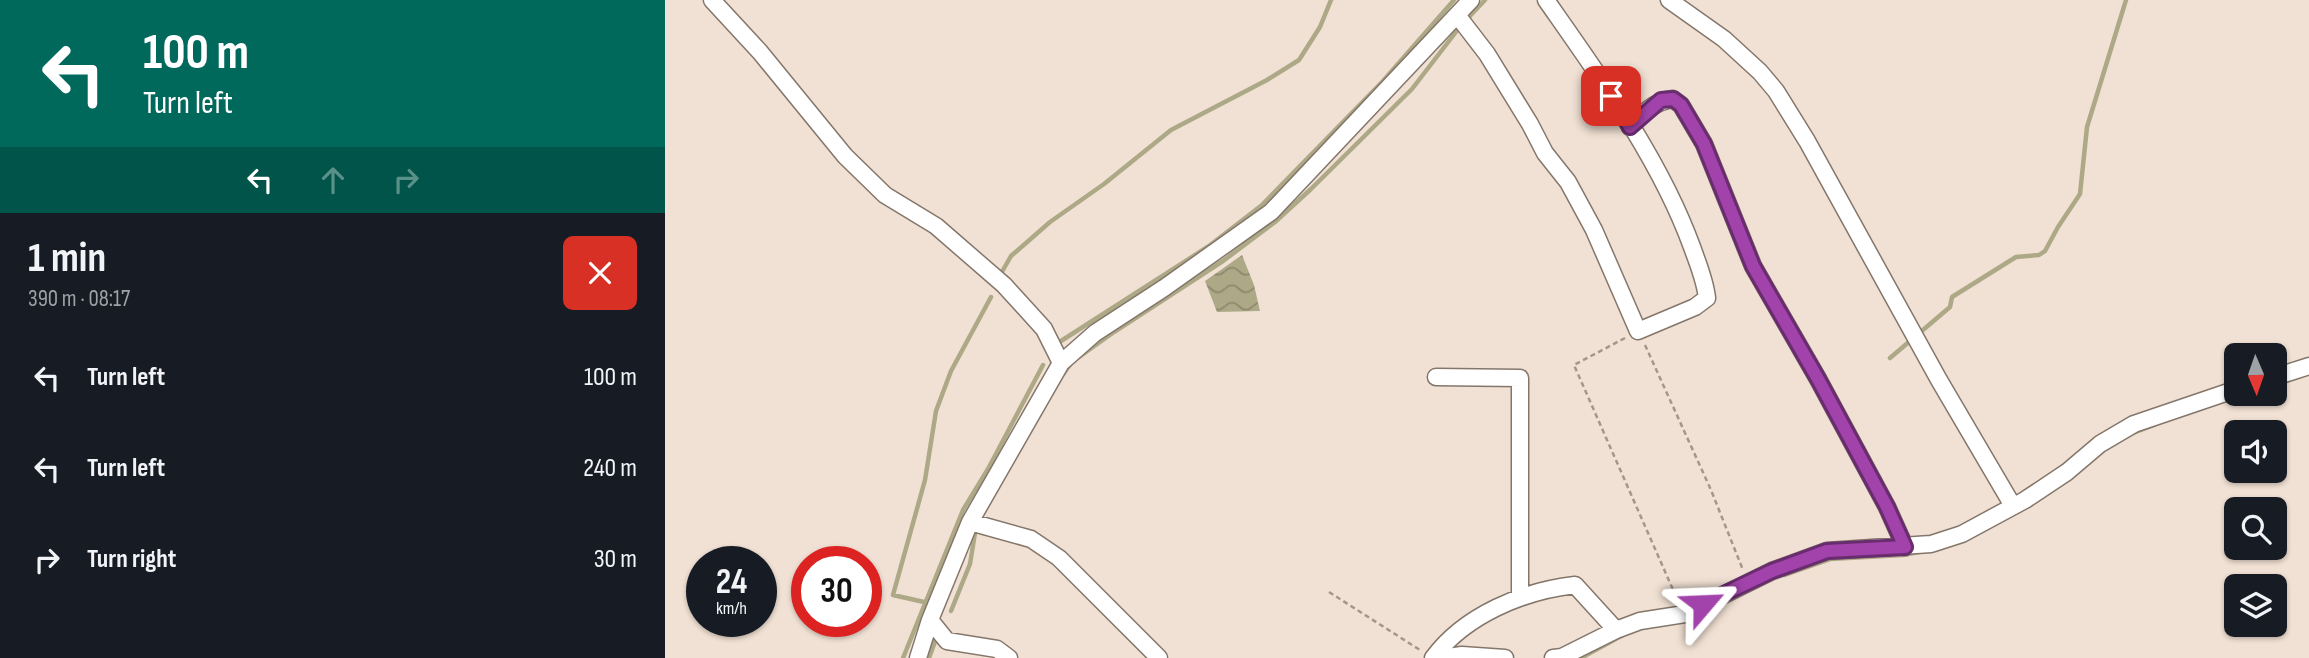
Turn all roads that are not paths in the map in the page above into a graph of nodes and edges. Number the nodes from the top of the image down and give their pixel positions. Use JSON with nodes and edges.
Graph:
{"nodes":[{"id":1,"x":712,"y":0,"type":"edge"},
{"id":2,"x":1471,"y":0,"type":"edge"},
{"id":3,"x":1546,"y":0,"type":"edge"},
{"id":4,"x":1669,"y":0,"type":"edge"},
{"id":5,"x":1457,"y":15,"type":"junction"},
{"id":6,"x":1630,"y":127,"type":"junction"},
{"id":7,"x":1061,"y":363,"type":"junction"},
{"id":8,"x":2309,"y":366,"type":"edge"},
{"id":9,"x":2287,"y":373,"type":"edge"},
{"id":10,"x":1436,"y":377,"type":"dead end"},
{"id":11,"x":2224,"y":394,"type":"edge"},
{"id":12,"x":2013,"y":506,"type":"junction"},
{"id":13,"x":970,"y":522,"type":"junction"},
{"id":14,"x":1905,"y":547,"type":"junction"},
{"id":15,"x":1520,"y":597,"type":"junction"},
{"id":16,"x":930,"y":620,"type":"junction"},
{"id":17,"x":1616,"y":630,"type":"junction"},
{"id":18,"x":1428,"y":655,"type":"edge"},
{"id":19,"x":918,"y":658,"type":"edge"},
{"id":20,"x":1009,"y":658,"type":"edge"},
{"id":21,"x":1159,"y":658,"type":"edge"},
{"id":22,"x":1441,"y":658,"type":"edge"},
{"id":23,"x":1505,"y":658,"type":"edge"},
{"id":24,"x":1553,"y":658,"type":"edge"}],
"edges":[{"from":1,"to":7,"type":"street"},
{"from":2,"to":5,"type":"street"},
{"from":3,"to":6,"type":"street"},
{"from":4,"to":12,"type":"street"},
{"from":5,"to":6,"type":"street"},
{"from":5,"to":7,"type":"street"},
{"from":6,"to":14,"type":"street"},
{"from":7,"to":13,"type":"street"},
{"from":8,"to":9,"type":"street"},
{"from":10,"to":15,"type":"street"},
{"from":11,"to":12,"type":"street"},
{"from":12,"to":14,"type":"street"},
{"from":13,"to":16,"type":"street"},
{"from":13,"to":21,"type":"street"},
{"from":14,"to":17,"type":"street"},
{"from":15,"to":17,"type":"street"},
{"from":15,"to":18,"type":"street"},
{"from":16,"to":19,"type":"street"},
{"from":16,"to":20,"type":"street"},
{"from":17,"to":24,"type":"street"},
{"from":22,"to":23,"type":"street"}]}
